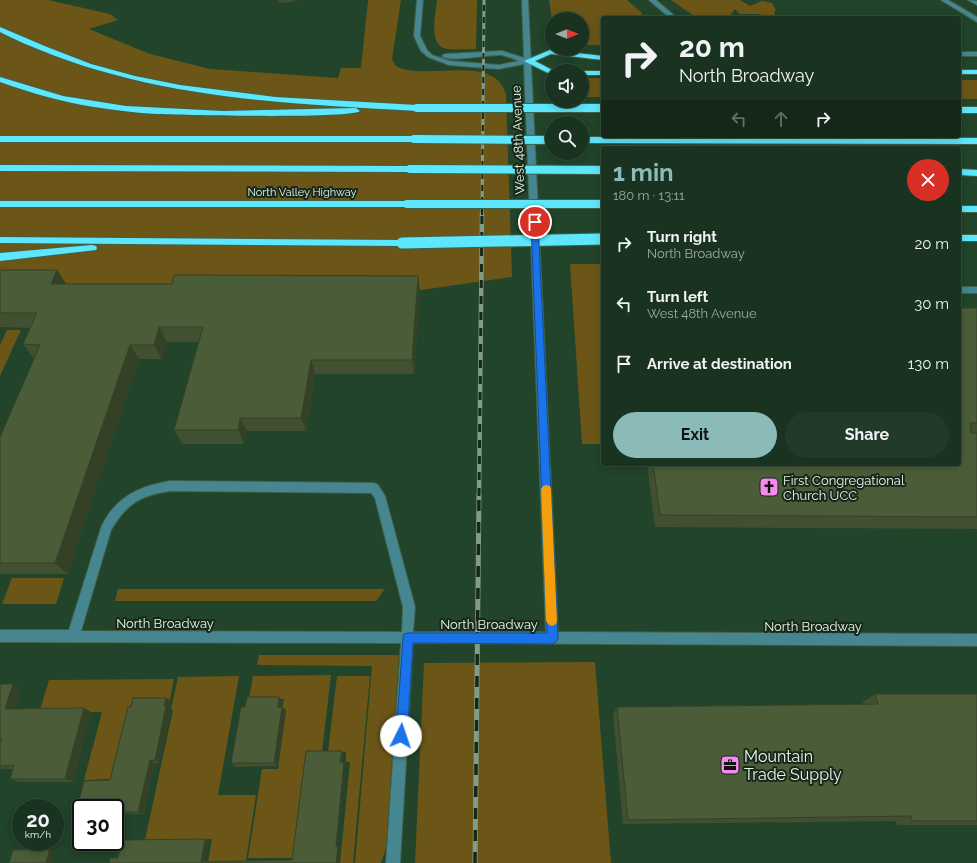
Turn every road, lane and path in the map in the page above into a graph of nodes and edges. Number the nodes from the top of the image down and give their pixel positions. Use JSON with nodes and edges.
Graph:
{"nodes":[{"id":1,"x":420,"y":0,"type":"edge"},
{"id":2,"x":525,"y":0,"type":"edge"},
{"id":3,"x":652,"y":0,"type":"edge"},
{"id":4,"x":944,"y":0,"type":"edge"},
{"id":5,"x":971,"y":0,"type":"edge"},
{"id":6,"x":977,"y":3,"type":"edge"},
{"id":7,"x":672,"y":16,"type":"edge"},
{"id":8,"x":977,"y":20,"type":"edge"},
{"id":9,"x":0,"y":29,"type":"edge"},
{"id":10,"x":424,"y":51,"type":"junction"},
{"id":11,"x":961,"y":54,"type":"edge"},
{"id":12,"x":977,"y":54,"type":"edge"},
{"id":13,"x":601,"y":58,"type":"edge"},
{"id":14,"x":528,"y":61,"type":"junction"},
{"id":15,"x":545,"y":70,"type":"edge"},
{"id":16,"x":961,"y":72,"type":"edge"},
{"id":17,"x":977,"y":72,"type":"edge"},
{"id":18,"x":589,"y":73,"type":"edge"},
{"id":19,"x":601,"y":73,"type":"edge"},
{"id":20,"x":0,"y":79,"type":"edge"},
{"id":21,"x":417,"y":108,"type":"junction"},
{"id":22,"x":601,"y":108,"type":"edge"},
{"id":23,"x":961,"y":110,"type":"edge"},
{"id":24,"x":977,"y":110,"type":"edge"},
{"id":25,"x":0,"y":139,"type":"edge"},
{"id":26,"x":545,"y":140,"type":"edge"},
{"id":27,"x":589,"y":140,"type":"edge"},
{"id":28,"x":977,"y":141,"type":"edge"},
{"id":29,"x":0,"y":168,"type":"edge"},
{"id":30,"x":601,"y":170,"type":"edge"},
{"id":31,"x":961,"y":172,"type":"edge"},
{"id":32,"x":977,"y":172,"type":"edge"},
{"id":33,"x":0,"y":204,"type":"edge"},
{"id":34,"x":601,"y":204,"type":"edge"},
{"id":35,"x":961,"y":209,"type":"edge"},
{"id":36,"x":977,"y":209,"type":"edge"},
{"id":37,"x":961,"y":238,"type":"edge"},
{"id":38,"x":977,"y":238,"type":"edge"},
{"id":39,"x":601,"y":239,"type":"edge"},
{"id":40,"x":0,"y":240,"type":"edge"},
{"id":41,"x":157,"y":241,"type":"junction"},
{"id":42,"x":0,"y":257,"type":"edge"},
{"id":43,"x":961,"y":290,"type":"edge"},
{"id":44,"x":977,"y":290,"type":"edge"},
{"id":45,"x":0,"y":636,"type":"edge"},
{"id":46,"x":73,"y":637,"type":"junction"},
{"id":47,"x":408,"y":638,"type":"junction"},
{"id":48,"x":552,"y":638,"type":"junction"},
{"id":49,"x":977,"y":640,"type":"edge"},
{"id":50,"x":393,"y":863,"type":"edge"}],
"edges":[{"from":1,"to":10,"type":"street"},
{"from":2,"to":14,"type":"street","name":"West 48th Avenue"},
{"from":3,"to":7,"type":"street"},
{"from":4,"to":8,"type":"street"},
{"from":5,"to":6,"type":"street"},
{"from":9,"to":21,"type":"highway"},
{"from":10,"to":14,"type":"street"},
{"from":10,"to":14,"type":"street"},
{"from":11,"to":12,"type":"street"},
{"from":13,"to":14,"type":"highway"},
{"from":14,"to":15,"type":"highway"},
{"from":14,"to":48,"type":"street","name":"West 48th Avenue"},
{"from":16,"to":17,"type":"highway"},
{"from":18,"to":19,"type":"highway"},
{"from":20,"to":21,"type":"highway"},
{"from":21,"to":22,"type":"highway","bridge":true},
{"from":23,"to":24,"type":"highway"},
{"from":25,"to":26,"type":"highway","bridge":true},
{"from":27,"to":28,"type":"highway"},
{"from":29,"to":30,"type":"highway","bridge":true},
{"from":31,"to":32,"type":"highway"},
{"from":33,"to":34,"type":"highway","name":"North Valley Highway","bridge":true},
{"from":35,"to":36,"type":"highway"},
{"from":37,"to":38,"type":"highway"},
{"from":39,"to":41,"type":"highway","bridge":true},
{"from":40,"to":41,"type":"highway"},
{"from":41,"to":42,"type":"highway"},
{"from":43,"to":44,"type":"street"},
{"from":45,"to":46,"type":"street","name":"North Broadway"},
{"from":46,"to":47,"type":"street","name":"North Broadway"},
{"from":46,"to":47,"type":"street"},
{"from":47,"to":48,"type":"street","name":"North Broadway"},
{"from":47,"to":50,"type":"street"},
{"from":48,"to":49,"type":"street","name":"North Broadway"}]}
